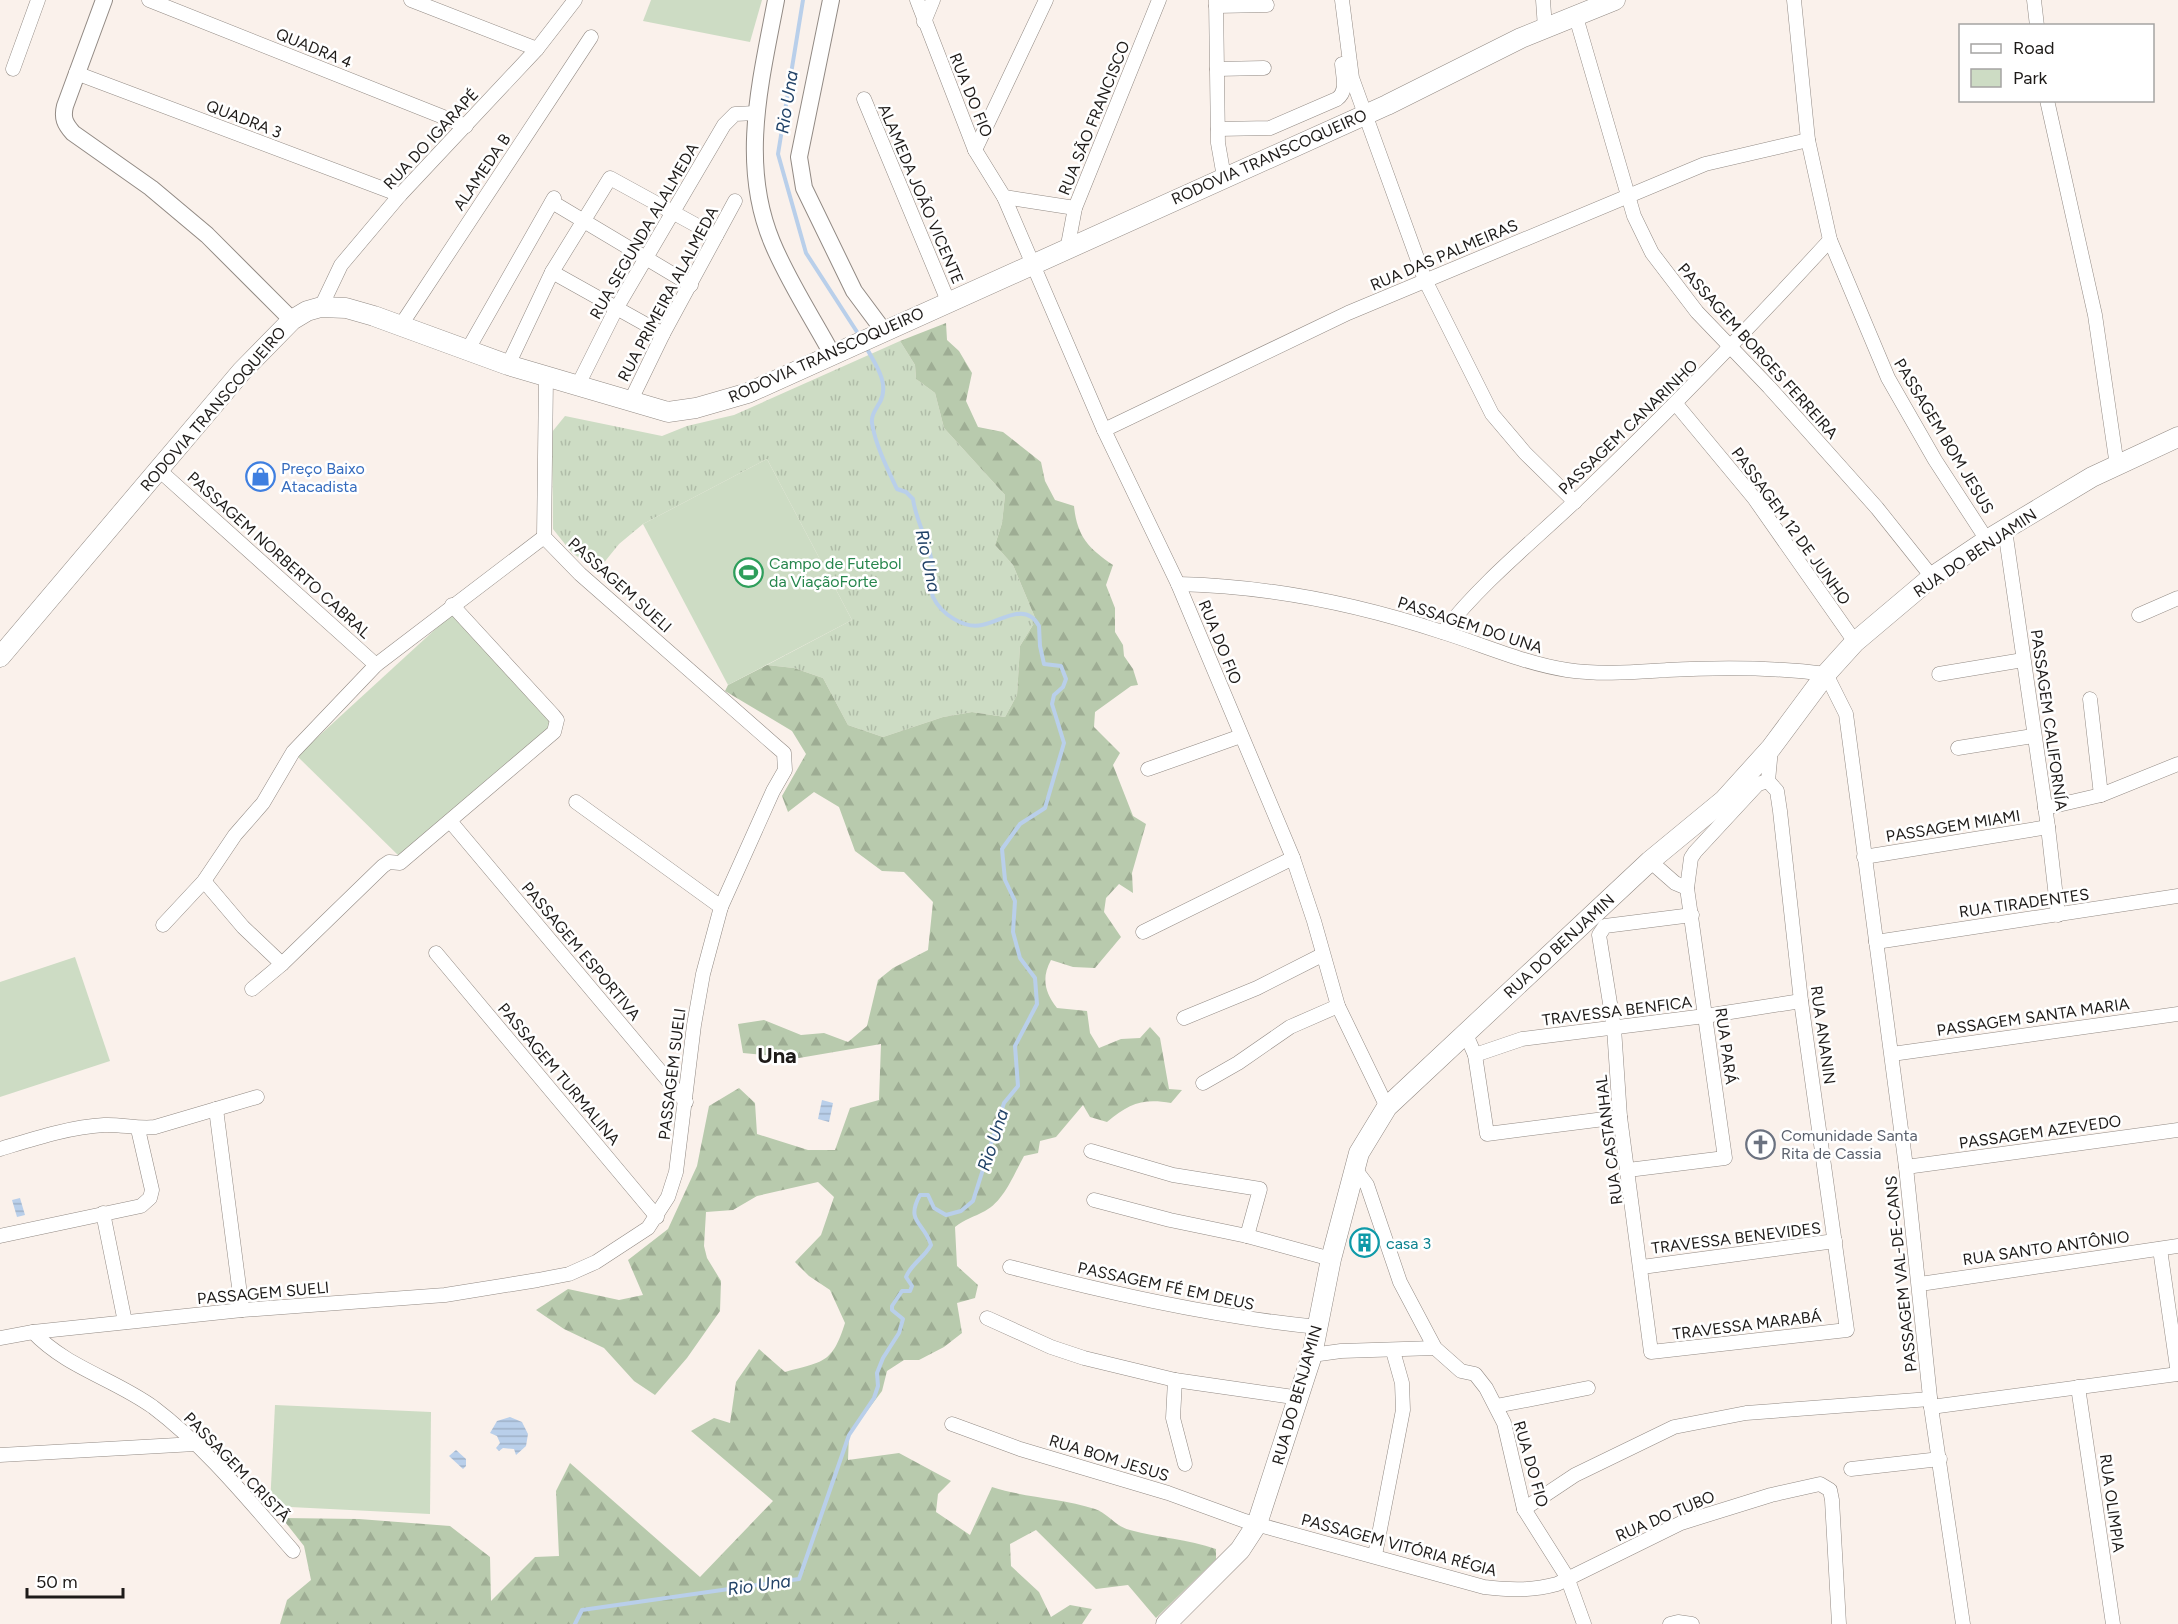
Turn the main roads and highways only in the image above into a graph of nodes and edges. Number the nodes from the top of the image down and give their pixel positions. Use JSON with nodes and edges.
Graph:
{"nodes":[{"id":1,"x":1615,"y":0,"type":"edge"},
{"id":2,"x":2178,"y":437,"type":"edge"},
{"id":3,"x":0,"y":657,"type":"edge"},
{"id":4,"x":1166,"y":1624,"type":"edge"}],
"edges":[{"from":1,"to":3,"type":"main road","name":"RODOVIA TRANSCOQUEIRO"},
{"from":2,"to":4,"type":"main road","name":"RUA DO BENJAMIN"}]}
